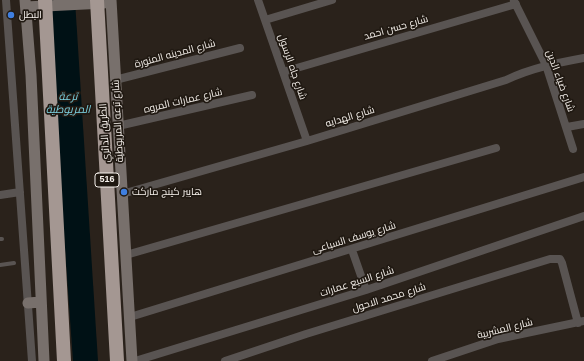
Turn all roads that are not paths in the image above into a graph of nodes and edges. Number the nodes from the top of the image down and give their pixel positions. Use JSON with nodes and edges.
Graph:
{"nodes":[{"id":1,"x":6,"y":0,"type":"edge"},
{"id":2,"x":44,"y":0,"type":"edge"},
{"id":3,"x":258,"y":0,"type":"edge"},
{"id":4,"x":332,"y":0,"type":"edge"},
{"id":5,"x":106,"y":1,"type":"edge"},
{"id":6,"x":515,"y":2,"type":"edge"},
{"id":7,"x":26,"y":3,"type":"edge"},
{"id":8,"x":265,"y":20,"type":"junction"},
{"id":9,"x":9,"y":42,"type":"junction"},
{"id":10,"x":0,"y":43,"type":"edge"},
{"id":11,"x":240,"y":48,"type":"dead end"},
{"id":12,"x":584,"y":58,"type":"edge"},
{"id":13,"x":546,"y":65,"type":"junction"},
{"id":14,"x":283,"y":72,"type":"junction"},
{"id":15,"x":115,"y":80,"type":"junction"},
{"id":16,"x":252,"y":94,"type":"dead end"},
{"id":17,"x":584,"y":124,"type":"edge"},
{"id":18,"x":118,"y":126,"type":"junction"},
{"id":19,"x":566,"y":127,"type":"junction"},
{"id":20,"x":306,"y":140,"type":"junction"},
{"id":21,"x":496,"y":148,"type":"dead end"},
{"id":22,"x":573,"y":148,"type":"dead end"},
{"id":23,"x":584,"y":178,"type":"edge"},
{"id":24,"x":20,"y":192,"type":"junction"},
{"id":25,"x":122,"y":194,"type":"junction"},
{"id":26,"x":0,"y":195,"type":"edge"},
{"id":27,"x":584,"y":216,"type":"edge"},
{"id":28,"x":352,"y":250,"type":"junction"},
{"id":29,"x":126,"y":255,"type":"junction"},
{"id":30,"x":14,"y":263,"type":"dead end"},
{"id":31,"x":0,"y":265,"type":"edge"},
{"id":32,"x":366,"y":290,"type":"junction"},
{"id":33,"x":41,"y":302,"type":"junction"},
{"id":34,"x":28,"y":303,"type":"junction"},
{"id":35,"x":130,"y":317,"type":"junction"},
{"id":36,"x":581,"y":322,"type":"edge"},
{"id":37,"x":32,"y":361,"type":"edge"},
{"id":38,"x":44,"y":361,"type":"edge"},
{"id":39,"x":64,"y":361,"type":"edge"},
{"id":40,"x":118,"y":361,"type":"edge"},
{"id":41,"x":133,"y":361,"type":"edge"},
{"id":42,"x":225,"y":361,"type":"edge"},
{"id":43,"x":432,"y":361,"type":"edge"}],
"edges":[{"from":1,"to":9,"type":"street"},
{"from":2,"to":39,"type":"highway"},
{"from":3,"to":8,"type":"street","name":"شارع جاه الرسول"},
{"from":4,"to":8,"type":"street"},
{"from":5,"to":7,"type":"main road"},
{"from":5,"to":15,"type":"main road","name":"شارع ترعه المريوطية"},
{"from":5,"to":40,"type":"highway","name":"الطريق الدائري","number":"516"},
{"from":6,"to":13,"type":"street","name":"شارع ضياء الدين"},
{"from":6,"to":14,"type":"street","name":"شارع حسن احمد"},
{"from":7,"to":33,"type":"main road"},
{"from":8,"to":14,"type":"street","name":"شارع جاه الرسول"},
{"from":9,"to":10,"type":"street"},
{"from":9,"to":24,"type":"street"},
{"from":11,"to":15,"type":"street","name":"شارع المدينه المنورة"},
{"from":12,"to":13,"type":"street","name":"شارع الهدايه"},
{"from":13,"to":19,"type":"street","name":"شارع ضياء الدين"},
{"from":13,"to":20,"type":"street","name":"شارع الهدايه"},
{"from":14,"to":20,"type":"street","name":"شارع جاه الرسول"},
{"from":15,"to":18,"type":"main road","name":"شارع ترعه المريوطية"},
{"from":16,"to":18,"type":"street","name":"شارع عمارات المروه"},
{"from":17,"to":19,"type":"street"},
{"from":18,"to":25,"type":"main road","name":"شارع ترعه المريوطية"},
{"from":19,"to":22,"type":"street","name":"شارع ضياء الدين"},
{"from":20,"to":25,"type":"street","name":"شارع الهدايه"},
{"from":21,"to":29,"type":"street"},
{"from":23,"to":28,"type":"street","name":"شارع يوسف السباعى"},
{"from":24,"to":26,"type":"street"},
{"from":24,"to":34,"type":"street"},
{"from":25,"to":29,"type":"main road","name":"شارع ترعه المريوطية"},
{"from":27,"to":32,"type":"street","name":"شارع السبع عمارات"},
{"from":28,"to":32,"type":"street"},
{"from":28,"to":35,"type":"street","name":"شارع يوسف السباعى"},
{"from":29,"to":35,"type":"main road","name":"شارع ترعه المريوطية"},
{"from":30,"to":31,"type":"lane"},
{"from":32,"to":41,"type":"street","name":"شارع السبع عمارات"},
{"from":33,"to":34,"type":"main road"},
{"from":33,"to":38,"type":"main road"},
{"from":34,"to":37,"type":"street"},
{"from":35,"to":41,"type":"main road","name":"شارع ترعه المريوطية"},
{"from":36,"to":42,"type":"street","name":"شارع محمد الاحول"},
{"from":36,"to":43,"type":"street","name":"شارع المشربية"}]}
